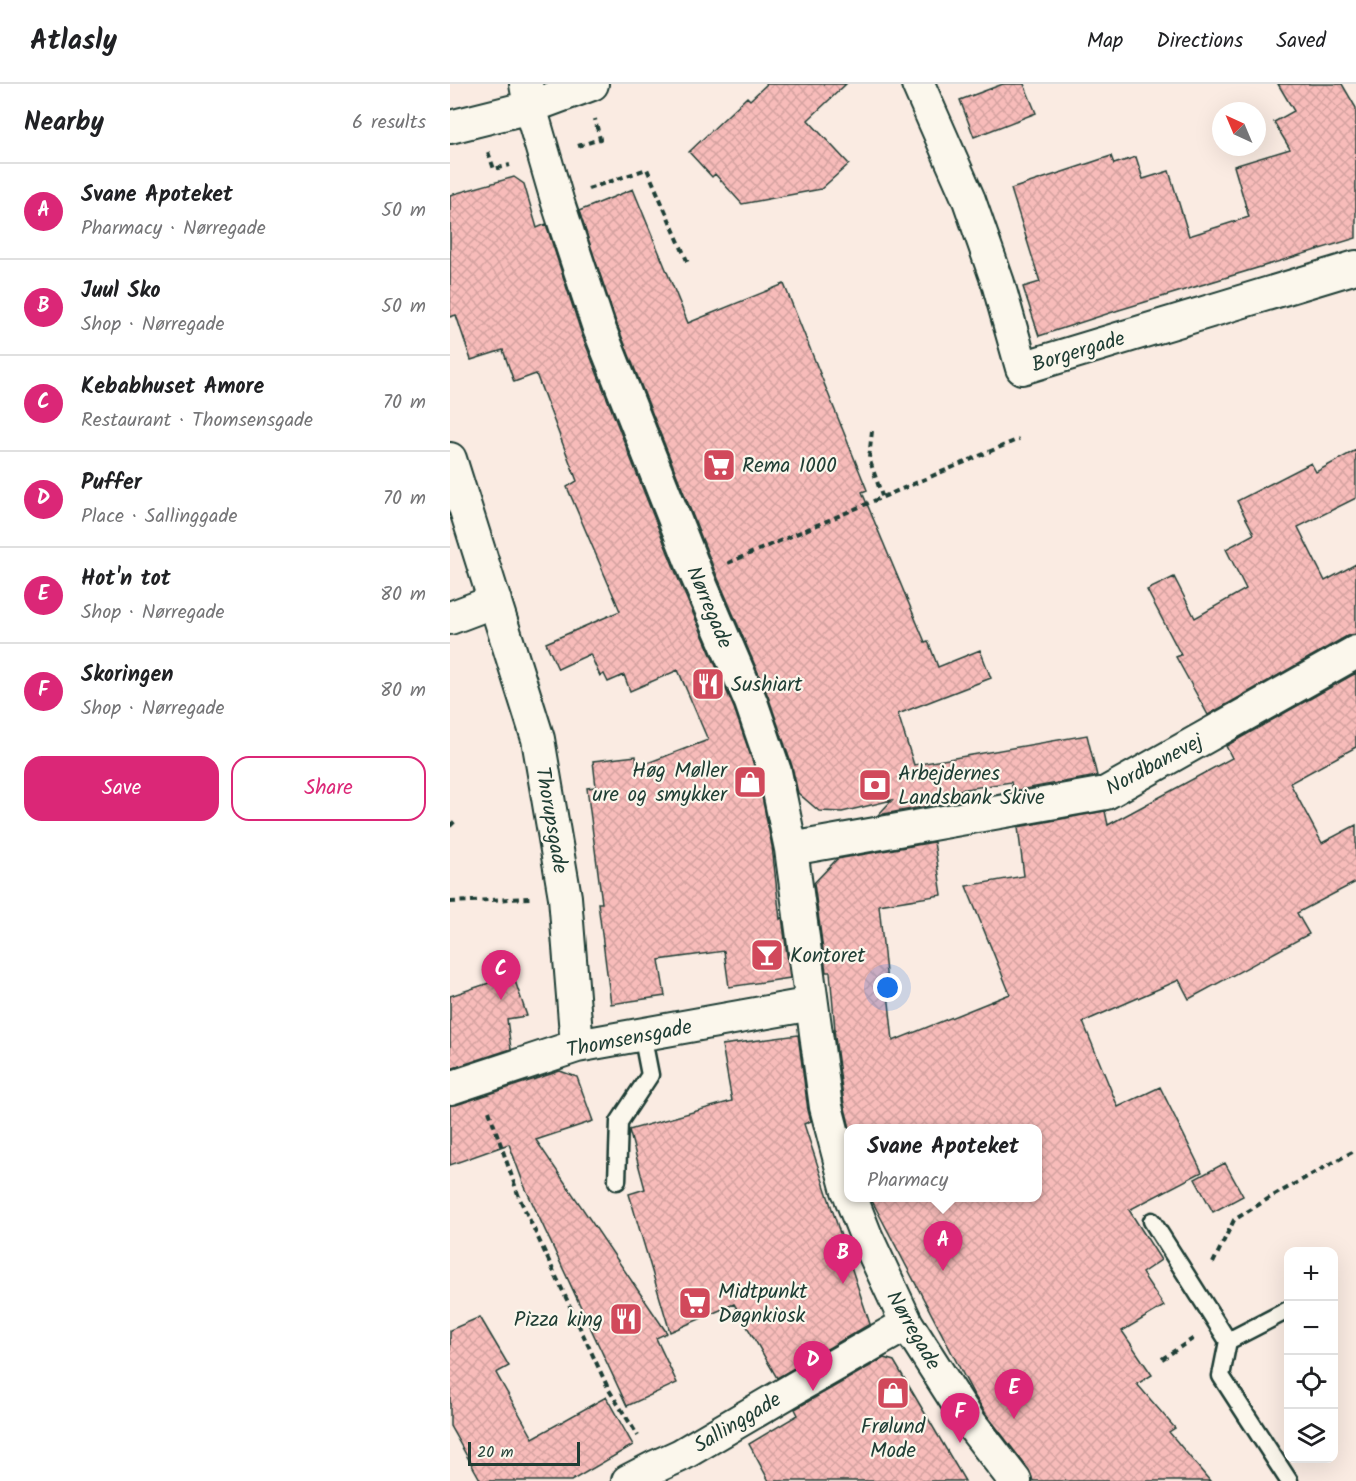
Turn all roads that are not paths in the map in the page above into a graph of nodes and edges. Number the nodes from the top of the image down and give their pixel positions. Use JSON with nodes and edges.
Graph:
{"nodes":[{"id":1,"x":592,"y":84,"type":"edge"},
{"id":2,"x":918,"y":84,"type":"edge"},
{"id":3,"x":528,"y":96,"type":"edge"},
{"id":4,"x":450,"y":127,"type":"edge"},
{"id":5,"x":1356,"y":267,"type":"edge"},
{"id":6,"x":450,"y":459,"type":"edge"},
{"id":7,"x":495,"y":602,"type":"junction"},
{"id":8,"x":450,"y":618,"type":"edge"},
{"id":9,"x":1356,"y":652,"type":"edge"},
{"id":10,"x":791,"y":849,"type":"junction"},
{"id":11,"x":812,"y":1004,"type":"junction"},
{"id":12,"x":642,"y":1034,"type":"junction"},
{"id":13,"x":577,"y":1046,"type":"junction"},
{"id":14,"x":464,"y":1083,"type":"edge"},
{"id":15,"x":844,"y":1180,"type":"edge"},
{"id":16,"x":617,"y":1181,"type":"dead end"},
{"id":17,"x":853,"y":1202,"type":"edge"},
{"id":18,"x":1152,"y":1221,"type":"dead end"},
{"id":19,"x":1284,"y":1312,"type":"edge"},
{"id":20,"x":907,"y":1324,"type":"junction"},
{"id":21,"x":1228,"y":1341,"type":"junction"},
{"id":22,"x":628,"y":1481,"type":"edge"},
{"id":23,"x":1015,"y":1481,"type":"edge"},
{"id":24,"x":1289,"y":1481,"type":"edge"}],
"edges":[{"from":1,"to":3,"type":"street"},
{"from":2,"to":5,"type":"street","name":"Borgergade"},
{"from":3,"to":4,"type":"street"},
{"from":3,"to":10,"type":"street","name":"Nørregade"},
{"from":6,"to":7,"type":"street","name":"Thorupsgade"},
{"from":7,"to":8,"type":"street"},
{"from":7,"to":13,"type":"street","name":"Thorupsgade"},
{"from":9,"to":10,"type":"street","name":"Nordbanevej"},
{"from":10,"to":11,"type":"street","name":"Nørregade"},
{"from":11,"to":12,"type":"street","name":"Thomsensgade"},
{"from":11,"to":15,"type":"street","name":"Nørregade"},
{"from":12,"to":13,"type":"street","name":"Thomsensgade"},
{"from":12,"to":16,"type":"lane"},
{"from":13,"to":14,"type":"street","name":"Thomsensgade"},
{"from":17,"to":20,"type":"street","name":"Nørregade"},
{"from":18,"to":21,"type":"lane"},
{"from":19,"to":21,"type":"lane"},
{"from":20,"to":22,"type":"street","name":"Sallinggade"},
{"from":20,"to":23,"type":"street","name":"Nørregade"},
{"from":21,"to":24,"type":"lane"}]}
